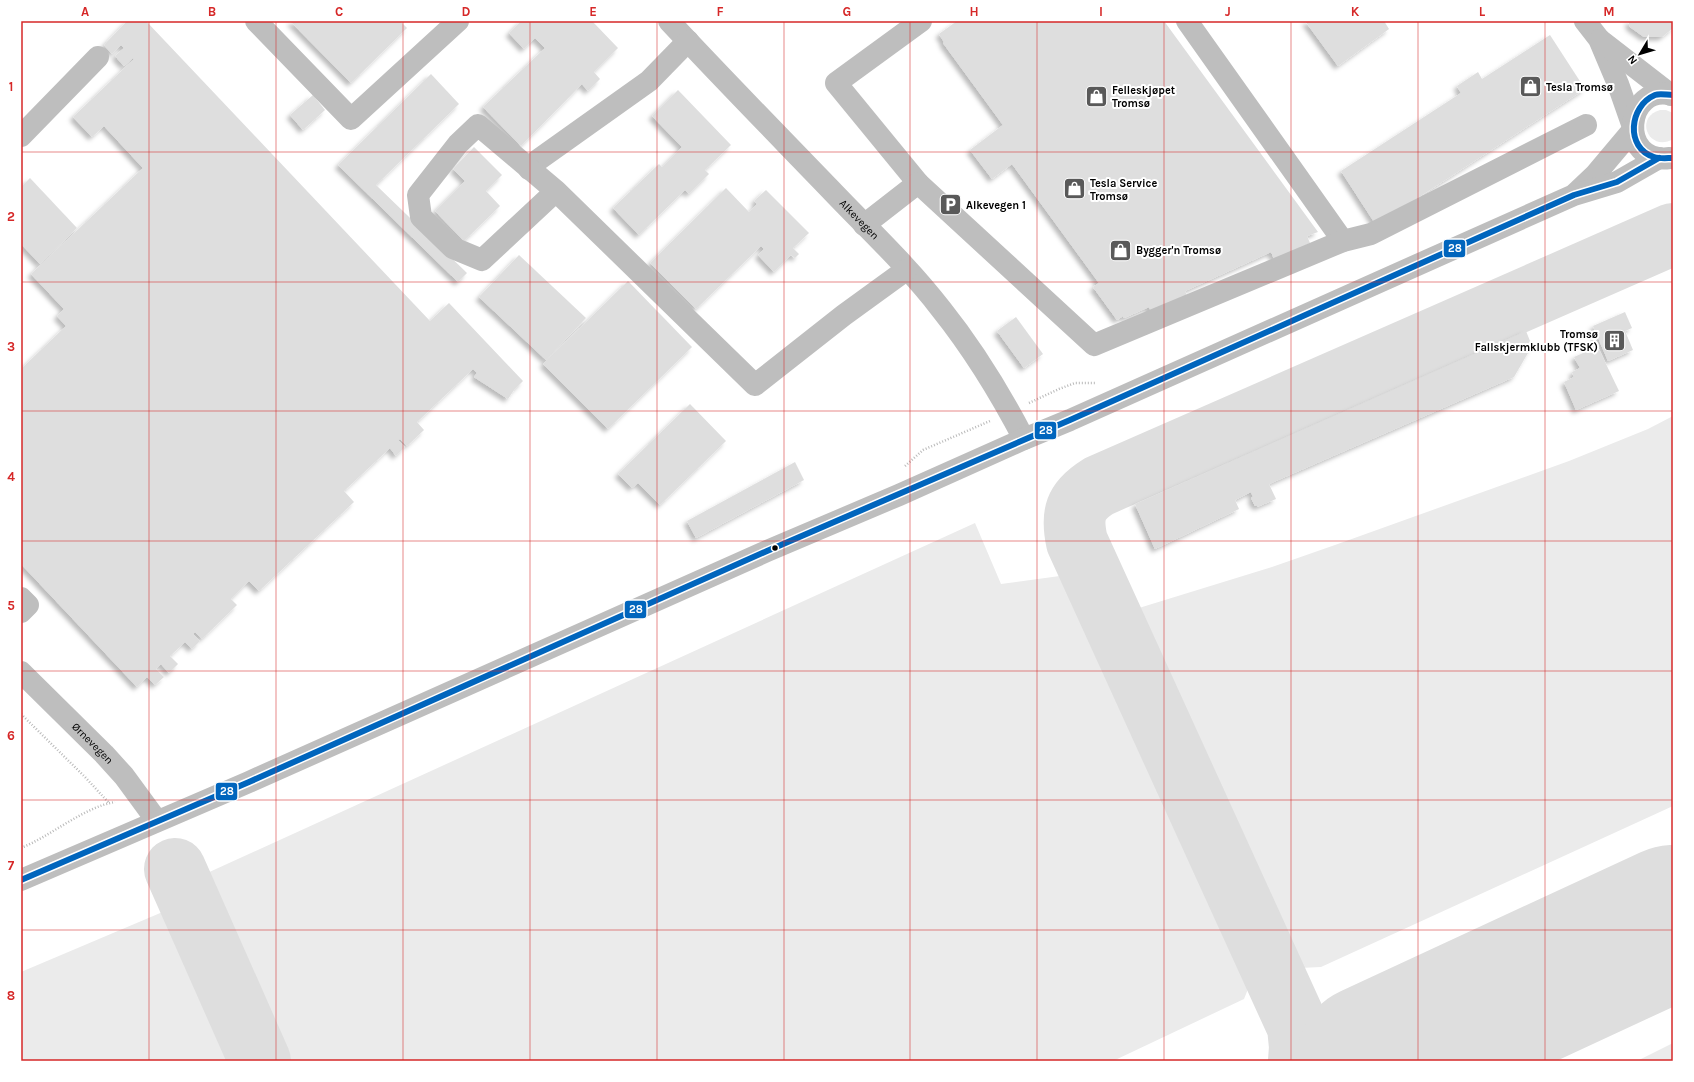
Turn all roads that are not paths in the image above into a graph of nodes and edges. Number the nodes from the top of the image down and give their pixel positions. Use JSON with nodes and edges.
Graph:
{"nodes":[{"id":1,"x":256,"y":21,"type":"edge"},
{"id":2,"x":921,"y":21,"type":"edge"},
{"id":3,"x":1187,"y":21,"type":"edge"},
{"id":4,"x":1585,"y":21,"type":"edge"},
{"id":5,"x":456,"y":22,"type":"edge"},
{"id":6,"x":682,"y":29,"type":"edge"},
{"id":7,"x":1599,"y":39,"type":"junction"},
{"id":8,"x":98,"y":57,"type":"dead end"},
{"id":9,"x":1672,"y":95,"type":"edge"},
{"id":10,"x":1586,"y":125,"type":"dead end"},
{"id":11,"x":1632,"y":127,"type":"junction"},
{"id":12,"x":21,"y":136,"type":"edge"},
{"id":13,"x":1666,"y":158,"type":"edge"},
{"id":14,"x":529,"y":169,"type":"junction"},
{"id":15,"x":918,"y":183,"type":"junction"},
{"id":16,"x":556,"y":191,"type":"junction"},
{"id":17,"x":1574,"y":195,"type":"junction"},
{"id":18,"x":864,"y":225,"type":"junction"},
{"id":19,"x":1343,"y":242,"type":"junction"},
{"id":20,"x":906,"y":270,"type":"junction"},
{"id":21,"x":1024,"y":439,"type":"junction"},
{"id":22,"x":21,"y":598,"type":"edge"},
{"id":23,"x":21,"y":612,"type":"edge"},
{"id":24,"x":21,"y":672,"type":"edge"},
{"id":25,"x":157,"y":820,"type":"junction"},
{"id":26,"x":21,"y":880,"type":"edge"}],
"edges":[{"from":1,"to":5,"type":"street"},
{"from":2,"to":15,"type":"street"},
{"from":3,"to":19,"type":"street"},
{"from":4,"to":7,"type":"street"},
{"from":6,"to":14,"type":"street"},
{"from":6,"to":18,"type":"street","name":"Alkevegen"},
{"from":7,"to":9,"type":"street"},
{"from":7,"to":11,"type":"street"},
{"from":8,"to":12,"type":"street"},
{"from":9,"to":11,"type":"street"},
{"from":10,"to":19,"type":"street"},
{"from":11,"to":13,"type":"street"},
{"from":11,"to":17,"type":"street"},
{"from":13,"to":17,"type":"street"},
{"from":14,"to":16,"type":"street"},
{"from":14,"to":16,"type":"street"},
{"from":15,"to":18,"type":"street"},
{"from":15,"to":19,"type":"street"},
{"from":16,"to":20,"type":"street"},
{"from":17,"to":21,"type":"street"},
{"from":18,"to":20,"type":"street","name":"Alkevegen"},
{"from":20,"to":21,"type":"street","name":"Alkevegen"},
{"from":21,"to":25,"type":"street"},
{"from":22,"to":23,"type":"street"},
{"from":24,"to":25,"type":"street","name":"Ørnevegen"},
{"from":25,"to":26,"type":"street"}]}
